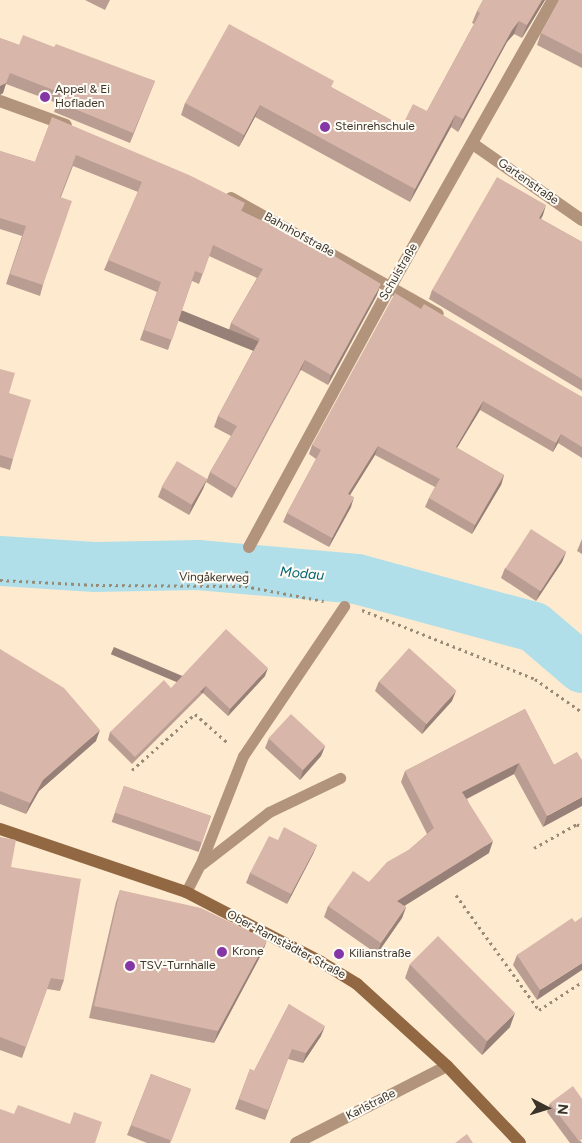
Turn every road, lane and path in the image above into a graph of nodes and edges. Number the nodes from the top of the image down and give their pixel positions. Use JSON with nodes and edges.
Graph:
{"nodes":[{"id":1,"x":553,"y":0,"type":"edge"},
{"id":2,"x":0,"y":102,"type":"edge"},
{"id":3,"x":78,"y":130,"type":"edge"},
{"id":4,"x":473,"y":144,"type":"junction"},
{"id":5,"x":218,"y":191,"type":"edge"},
{"id":6,"x":582,"y":220,"type":"edge"},
{"id":7,"x":391,"y":286,"type":"junction"},
{"id":8,"x":451,"y":322,"type":"edge"},
{"id":9,"x":248,"y":547,"type":"dead end"},
{"id":10,"x":0,"y":580,"type":"edge"},
{"id":11,"x":344,"y":606,"type":"junction"},
{"id":12,"x":582,"y":712,"type":"edge"},
{"id":13,"x":243,"y":756,"type":"junction"},
{"id":14,"x":132,"y":770,"type":"dead end"},
{"id":15,"x":340,"y":778,"type":"dead end"},
{"id":16,"x":582,"y":828,"type":"edge"},
{"id":17,"x":0,"y":829,"type":"edge"},
{"id":18,"x":534,"y":848,"type":"dead end"},
{"id":19,"x":200,"y":865,"type":"junction"},
{"id":20,"x":186,"y":892,"type":"junction"},
{"id":21,"x":456,"y":895,"type":"dead end"},
{"id":22,"x":582,"y":982,"type":"edge"},
{"id":23,"x":447,"y":1066,"type":"junction"},
{"id":24,"x":296,"y":1143,"type":"edge"},
{"id":25,"x":520,"y":1143,"type":"edge"}],
"edges":[{"from":1,"to":4,"type":"street","name":"Schulstraße"},
{"from":2,"to":3,"type":"street"},
{"from":4,"to":6,"type":"street","name":"Gartenstraße"},
{"from":4,"to":7,"type":"street","name":"Schulstraße"},
{"from":5,"to":7,"type":"street","name":"Bahnhofstraße"},
{"from":7,"to":8,"type":"street","name":"Bahnhofstraße"},
{"from":7,"to":9,"type":"street","name":"Schulstraße"},
{"from":10,"to":11,"type":"path","name":"Vingåkerweg"},
{"from":11,"to":12,"type":"path","name":"Vingåkerweg"},
{"from":11,"to":13,"type":"lane"},
{"from":13,"to":14,"type":"path"},
{"from":13,"to":19,"type":"lane"},
{"from":15,"to":19,"type":"lane"},
{"from":16,"to":18,"type":"path"},
{"from":17,"to":20,"type":"main road","name":"Ober-Ramstädter Straße"},
{"from":19,"to":20,"type":"lane"},
{"from":20,"to":23,"type":"main road","name":"Ober-Ramstädter Straße"},
{"from":21,"to":22,"type":"path"},
{"from":23,"to":24,"type":"street","name":"Karlstraße"},
{"from":23,"to":25,"type":"main road","name":"Ober-Ramstädter Straße"}]}
